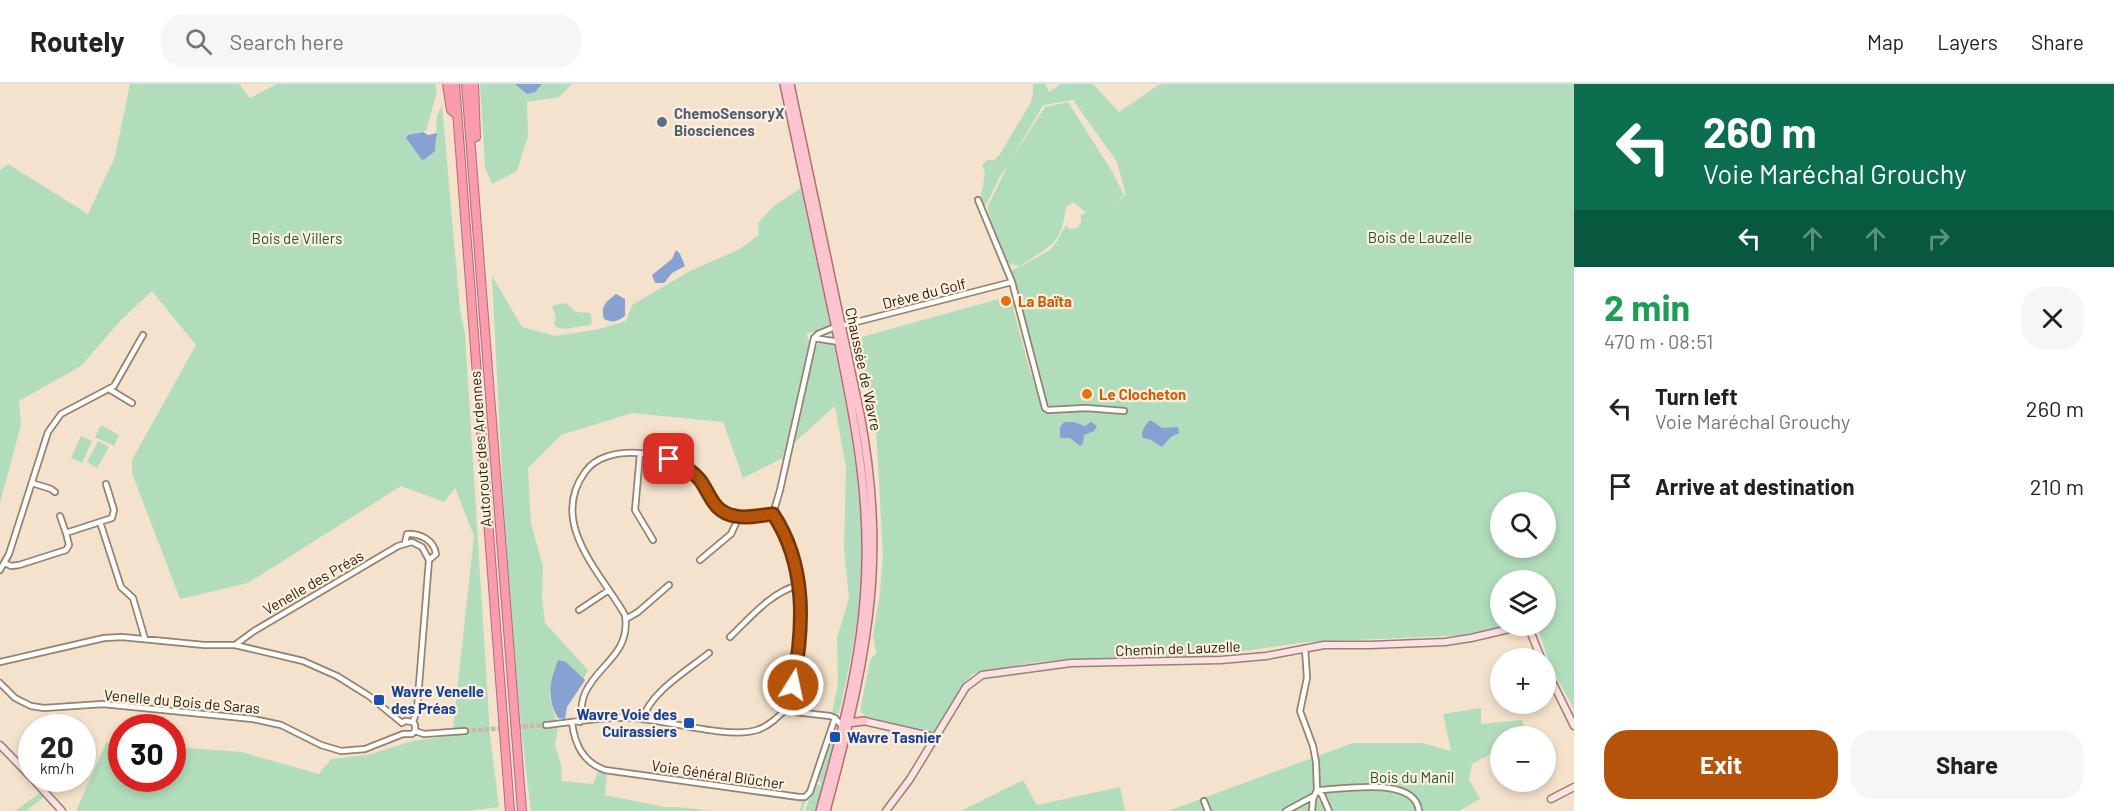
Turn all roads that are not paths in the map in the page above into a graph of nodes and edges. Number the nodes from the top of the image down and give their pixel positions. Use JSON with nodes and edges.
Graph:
{"nodes":[{"id":1,"x":447,"y":84,"type":"edge"},
{"id":2,"x":455,"y":84,"type":"edge"},
{"id":3,"x":466,"y":84,"type":"edge"},
{"id":4,"x":474,"y":84,"type":"edge"},
{"id":5,"x":789,"y":85,"type":"edge"},
{"id":6,"x":457,"y":115,"type":"junction"},
{"id":7,"x":470,"y":139,"type":"junction"},
{"id":8,"x":978,"y":200,"type":"dead end"},
{"id":9,"x":1012,"y":282,"type":"junction"},
{"id":10,"x":838,"y":327,"type":"junction"},
{"id":11,"x":143,"y":335,"type":"dead end"},
{"id":12,"x":814,"y":338,"type":"junction"},
{"id":13,"x":838,"y":342,"type":"junction"},
{"id":14,"x":109,"y":389,"type":"junction"},
{"id":15,"x":132,"y":403,"type":"dead end"},
{"id":16,"x":1125,"y":411,"type":"dead end"},
{"id":17,"x":640,"y":454,"type":"junction"},
{"id":18,"x":32,"y":483,"type":"junction"},
{"id":19,"x":106,"y":484,"type":"dead end"},
{"id":20,"x":55,"y":492,"type":"dead end"},
{"id":21,"x":773,"y":514,"type":"junction"},
{"id":22,"x":60,"y":516,"type":"dead end"},
{"id":23,"x":739,"y":517,"type":"junction"},
{"id":24,"x":100,"y":522,"type":"junction"},
{"id":25,"x":66,"y":533,"type":"junction"},
{"id":26,"x":653,"y":540,"type":"dead end"},
{"id":27,"x":405,"y":543,"type":"junction"},
{"id":28,"x":429,"y":560,"type":"junction"},
{"id":29,"x":700,"y":560,"type":"dead end"},
{"id":30,"x":5,"y":563,"type":"junction"},
{"id":31,"x":0,"y":570,"type":"edge"},
{"id":32,"x":669,"y":585,"type":"dead end"},
{"id":33,"x":799,"y":585,"type":"junction"},
{"id":34,"x":609,"y":590,"type":"junction"},
{"id":35,"x":579,"y":610,"type":"dead end"},
{"id":36,"x":626,"y":619,"type":"junction"},
{"id":37,"x":1490,"y":633,"type":"edge"},
{"id":38,"x":730,"y":637,"type":"dead end"},
{"id":39,"x":145,"y":639,"type":"junction"},
{"id":40,"x":235,"y":645,"type":"junction"},
{"id":41,"x":1305,"y":648,"type":"junction"},
{"id":42,"x":709,"y":653,"type":"dead end"},
{"id":43,"x":0,"y":662,"type":"edge"},
{"id":44,"x":0,"y":684,"type":"edge"},
{"id":45,"x":1556,"y":689,"type":"edge"},
{"id":46,"x":786,"y":709,"type":"junction"},
{"id":47,"x":848,"y":713,"type":"junction"},
{"id":48,"x":835,"y":718,"type":"junction"},
{"id":49,"x":643,"y":719,"type":"junction"},
{"id":50,"x":413,"y":722,"type":"junction"},
{"id":51,"x":580,"y":722,"type":"junction"},
{"id":52,"x":864,"y":722,"type":"junction"},
{"id":53,"x":402,"y":723,"type":"junction"},
{"id":54,"x":572,"y":723,"type":"junction"},
{"id":55,"x":546,"y":724,"type":"tunnel mouth"},
{"id":56,"x":845,"y":725,"type":"junction"},
{"id":57,"x":1574,"y":726,"type":"edge"},
{"id":58,"x":415,"y":731,"type":"junction"},
{"id":59,"x":465,"y":731,"type":"tunnel mouth"},
{"id":60,"x":403,"y":734,"type":"junction"},
{"id":61,"x":934,"y":736,"type":"junction"},
{"id":62,"x":0,"y":745,"type":"edge"},
{"id":63,"x":18,"y":764,"type":"edge"},
{"id":64,"x":1574,"y":787,"type":"edge"},
{"id":65,"x":1317,"y":790,"type":"junction"},
{"id":66,"x":45,"y":792,"type":"edge"},
{"id":67,"x":1551,"y":799,"type":"dead end"},
{"id":68,"x":1204,"y":801,"type":"dead end"},
{"id":69,"x":522,"y":809,"type":"edge"},
{"id":70,"x":62,"y":811,"type":"edge"},
{"id":71,"x":510,"y":811,"type":"edge"},
{"id":72,"x":820,"y":811,"type":"edge"},
{"id":73,"x":826,"y":811,"type":"edge"},
{"id":74,"x":886,"y":811,"type":"edge"},
{"id":75,"x":1208,"y":811,"type":"edge"},
{"id":76,"x":1287,"y":811,"type":"edge"},
{"id":77,"x":1312,"y":811,"type":"edge"},
{"id":78,"x":1329,"y":811,"type":"edge"},
{"id":79,"x":1419,"y":811,"type":"edge"}],
"edges":[{"from":1,"to":6,"type":"highway"},
{"from":2,"to":6,"type":"highway","name":"Autoroute des Ardennes"},
{"from":3,"to":7,"type":"highway","name":"Autoroute des Ardennes"},
{"from":4,"to":7,"type":"highway"},
{"from":5,"to":10,"type":"main road","name":"Chaussée de Wavre"},
{"from":6,"to":71,"type":"highway","name":"Autoroute des Ardennes"},
{"from":7,"to":69,"type":"highway","name":"Autoroute des Ardennes"},
{"from":8,"to":9,"type":"street"},
{"from":9,"to":10,"type":"street","name":"Drève du Golf"},
{"from":9,"to":16,"type":"street"},
{"from":10,"to":12,"type":"street","name":"Drève du Golf"},
{"from":10,"to":13,"type":"main road"},
{"from":10,"to":47,"type":"main road","name":"Chaussée de Wavre"},
{"from":11,"to":14,"type":"street"},
{"from":12,"to":13,"type":"street"},
{"from":12,"to":21,"type":"street"},
{"from":13,"to":47,"type":"main road"},
{"from":14,"to":15,"type":"street"},
{"from":14,"to":18,"type":"street"},
{"from":17,"to":23,"type":"street"},
{"from":17,"to":26,"type":"street"},
{"from":17,"to":34,"type":"street"},
{"from":18,"to":20,"type":"street"},
{"from":18,"to":30,"type":"street"},
{"from":19,"to":24,"type":"street"},
{"from":21,"to":23,"type":"street"},
{"from":21,"to":33,"type":"street"},
{"from":22,"to":25,"type":"street"},
{"from":23,"to":29,"type":"street"},
{"from":24,"to":25,"type":"street"},
{"from":24,"to":39,"type":"street"},
{"from":25,"to":30,"type":"street"},
{"from":27,"to":28,"type":"street"},
{"from":27,"to":28,"type":"street","name":"Venelle des Préas"},
{"from":27,"to":40,"type":"street","name":"Venelle des Préas"},
{"from":28,"to":50,"type":"street","name":"Venelle des Préas"},
{"from":30,"to":31,"type":"street"},
{"from":32,"to":36,"type":"street"},
{"from":33,"to":38,"type":"street"},
{"from":33,"to":46,"type":"street"},
{"from":34,"to":35,"type":"street"},
{"from":34,"to":36,"type":"street"},
{"from":36,"to":51,"type":"street"},
{"from":37,"to":41,"type":"street","name":"Chemin de Lauzelle"},
{"from":39,"to":40,"type":"street"},
{"from":39,"to":43,"type":"street"},
{"from":40,"to":53,"type":"street"},
{"from":41,"to":61,"type":"street","name":"Chemin de Lauzelle"},
{"from":41,"to":65,"type":"street"},
{"from":42,"to":49,"type":"street"},
{"from":44,"to":60,"type":"street","name":"Venelle du Bois de Saras"},
{"from":45,"to":57,"type":"street"},
{"from":46,"to":48,"type":"street"},
{"from":46,"to":49,"type":"street"},
{"from":47,"to":48,"type":"street"},
{"from":47,"to":52,"type":"main road"},
{"from":47,"to":56,"type":"main road"},
{"from":48,"to":54,"type":"street","name":"Voie Général Blücher"},
{"from":48,"to":56,"type":"street"},
{"from":49,"to":51,"type":"street"},
{"from":50,"to":53,"type":"street"},
{"from":50,"to":58,"type":"street"},
{"from":51,"to":54,"type":"street"},
{"from":52,"to":56,"type":"main road"},
{"from":52,"to":61,"type":"street"},
{"from":53,"to":60,"type":"street"},
{"from":54,"to":55,"type":"street"},
{"from":56,"to":72,"type":"main road"},
{"from":56,"to":73,"type":"main road"},
{"from":58,"to":59,"type":"street","name":"Venelle du Bois de Saras"},
{"from":58,"to":60,"type":"street","name":"Venelle du Bois de Saras"},
{"from":61,"to":74,"type":"street","name":"Chemin de Lauzelle"},
{"from":62,"to":63,"type":"street"},
{"from":64,"to":67,"type":"street"},
{"from":65,"to":76,"type":"street"},
{"from":65,"to":77,"type":"street"},
{"from":65,"to":78,"type":"street"},
{"from":65,"to":79,"type":"street"},
{"from":66,"to":70,"type":"street"},
{"from":68,"to":75,"type":"street"}]}
